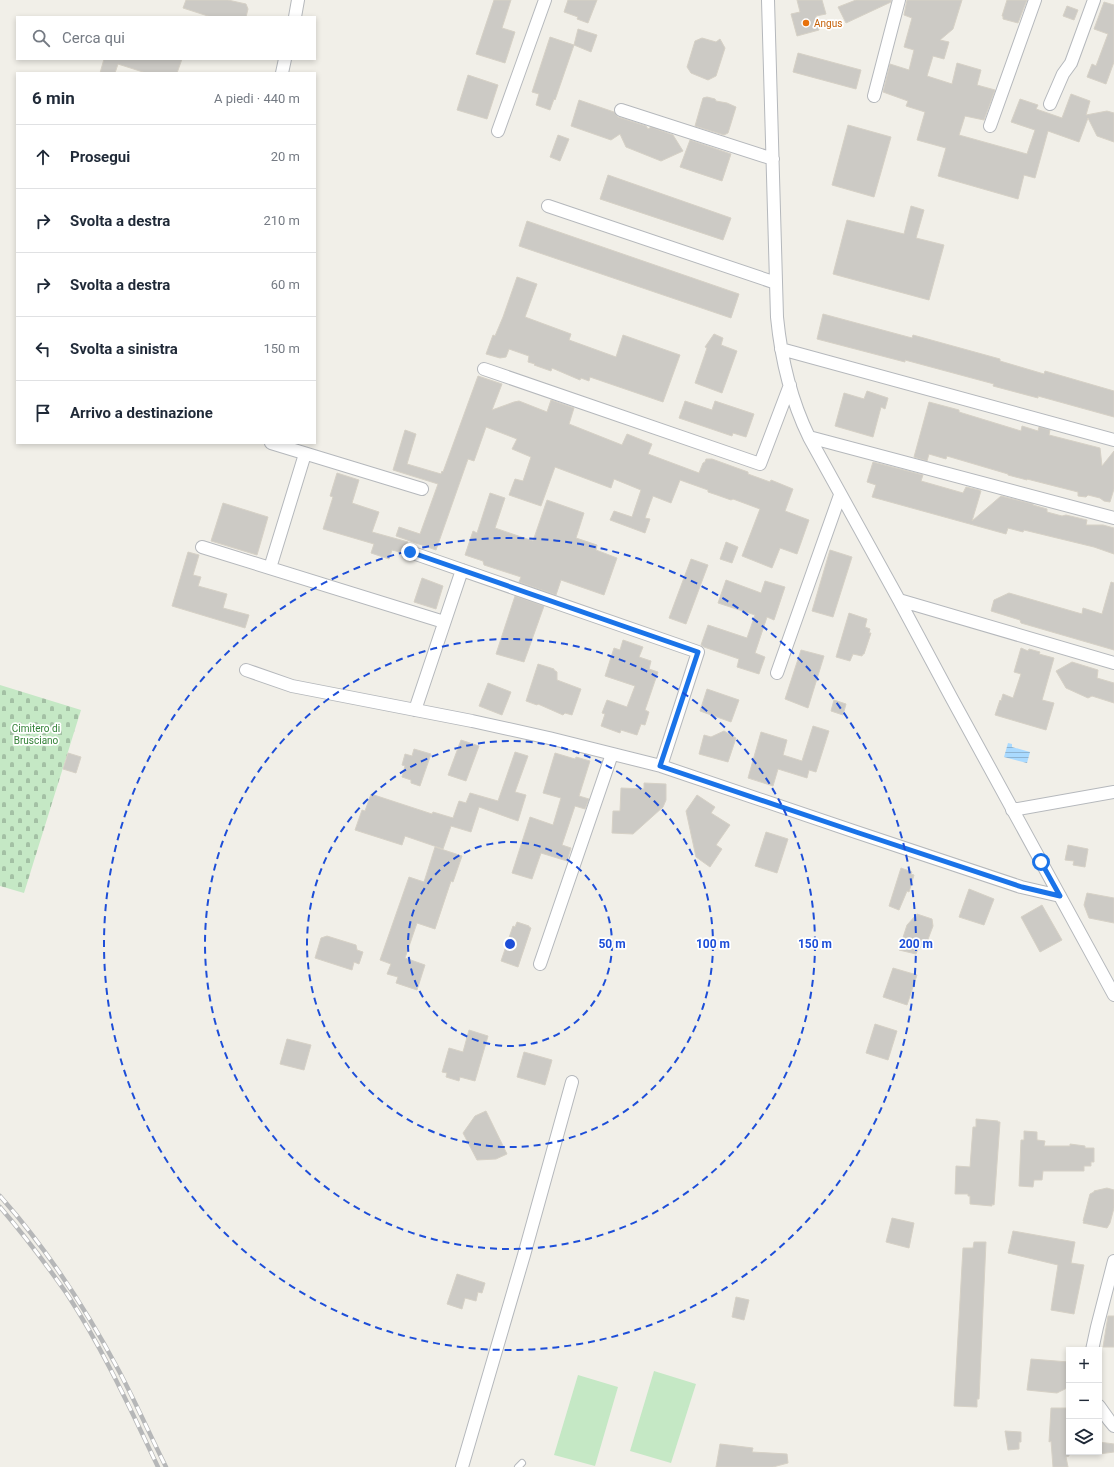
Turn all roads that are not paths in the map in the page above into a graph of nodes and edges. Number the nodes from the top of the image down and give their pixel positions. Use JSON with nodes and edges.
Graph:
{"nodes":[{"id":1,"x":298,"y":0,"type":"edge"},
{"id":2,"x":545,"y":0,"type":"edge"},
{"id":3,"x":768,"y":0,"type":"edge"},
{"id":4,"x":899,"y":0,"type":"edge"},
{"id":5,"x":1035,"y":0,"type":"edge"},
{"id":6,"x":1094,"y":0,"type":"edge"},
{"id":7,"x":294,"y":16,"type":"edge"},
{"id":8,"x":285,"y":60,"type":"edge"},
{"id":9,"x":282,"y":72,"type":"edge"},
{"id":10,"x":874,"y":96,"type":"dead end"},
{"id":11,"x":1050,"y":104,"type":"dead end"},
{"id":12,"x":621,"y":110,"type":"dead end"},
{"id":13,"x":990,"y":126,"type":"dead end"},
{"id":14,"x":498,"y":131,"type":"dead end"},
{"id":15,"x":773,"y":159,"type":"junction"},
{"id":16,"x":548,"y":206,"type":"dead end"},
{"id":17,"x":776,"y":283,"type":"junction"},
{"id":18,"x":781,"y":349,"type":"junction"},
{"id":19,"x":484,"y":369,"type":"dead end"},
{"id":20,"x":790,"y":385,"type":"junction"},
{"id":21,"x":809,"y":437,"type":"junction"},
{"id":22,"x":1114,"y":440,"type":"edge"},
{"id":23,"x":274,"y":444,"type":"edge"},
{"id":24,"x":305,"y":454,"type":"junction"},
{"id":25,"x":422,"y":489,"type":"dead end"},
{"id":26,"x":840,"y":495,"type":"junction"},
{"id":27,"x":1114,"y":518,"type":"edge"},
{"id":28,"x":202,"y":547,"type":"dead end"},
{"id":29,"x":410,"y":552,"type":"dead end"},
{"id":30,"x":270,"y":568,"type":"junction"},
{"id":31,"x":462,"y":570,"type":"junction"},
{"id":32,"x":899,"y":600,"type":"junction"},
{"id":33,"x":444,"y":622,"type":"junction"},
{"id":34,"x":1114,"y":663,"type":"edge"},
{"id":35,"x":246,"y":670,"type":"dead end"},
{"id":36,"x":777,"y":673,"type":"dead end"},
{"id":37,"x":415,"y":710,"type":"junction"},
{"id":38,"x":612,"y":754,"type":"junction"},
{"id":39,"x":660,"y":766,"type":"junction"},
{"id":40,"x":1114,"y":792,"type":"edge"},
{"id":41,"x":1012,"y":810,"type":"junction"},
{"id":42,"x":1060,"y":896,"type":"junction"},
{"id":43,"x":540,"y":964,"type":"dead end"},
{"id":44,"x":1114,"y":994,"type":"edge"},
{"id":45,"x":572,"y":1082,"type":"dead end"},
{"id":46,"x":1114,"y":1261,"type":"edge"},
{"id":47,"x":1092,"y":1347,"type":"edge"},
{"id":48,"x":1102,"y":1411,"type":"edge"},
{"id":49,"x":1114,"y":1426,"type":"edge"},
{"id":50,"x":462,"y":1467,"type":"edge"}],
"edges":[{"from":1,"to":7,"type":"street"},
{"from":2,"to":14,"type":"street"},
{"from":3,"to":15,"type":"street"},
{"from":4,"to":10,"type":"street"},
{"from":5,"to":13,"type":"street"},
{"from":6,"to":11,"type":"street"},
{"from":8,"to":9,"type":"street"},
{"from":12,"to":15,"type":"street"},
{"from":15,"to":17,"type":"street"},
{"from":16,"to":17,"type":"street"},
{"from":17,"to":18,"type":"street"},
{"from":18,"to":20,"type":"street"},
{"from":18,"to":22,"type":"street"},
{"from":19,"to":20,"type":"street"},
{"from":20,"to":21,"type":"street"},
{"from":21,"to":26,"type":"street"},
{"from":21,"to":27,"type":"street"},
{"from":23,"to":24,"type":"street"},
{"from":24,"to":25,"type":"street"},
{"from":24,"to":30,"type":"street"},
{"from":26,"to":32,"type":"street"},
{"from":26,"to":36,"type":"street"},
{"from":28,"to":30,"type":"street"},
{"from":29,"to":31,"type":"street"},
{"from":30,"to":33,"type":"street"},
{"from":31,"to":33,"type":"street"},
{"from":31,"to":39,"type":"street"},
{"from":32,"to":34,"type":"street"},
{"from":32,"to":41,"type":"street"},
{"from":33,"to":37,"type":"street"},
{"from":35,"to":37,"type":"street"},
{"from":37,"to":38,"type":"street"},
{"from":38,"to":39,"type":"street"},
{"from":38,"to":43,"type":"street"},
{"from":39,"to":42,"type":"street"},
{"from":40,"to":41,"type":"street"},
{"from":41,"to":42,"type":"street"},
{"from":42,"to":44,"type":"street"},
{"from":45,"to":50,"type":"street"},
{"from":46,"to":47,"type":"street"},
{"from":48,"to":49,"type":"street"}]}
